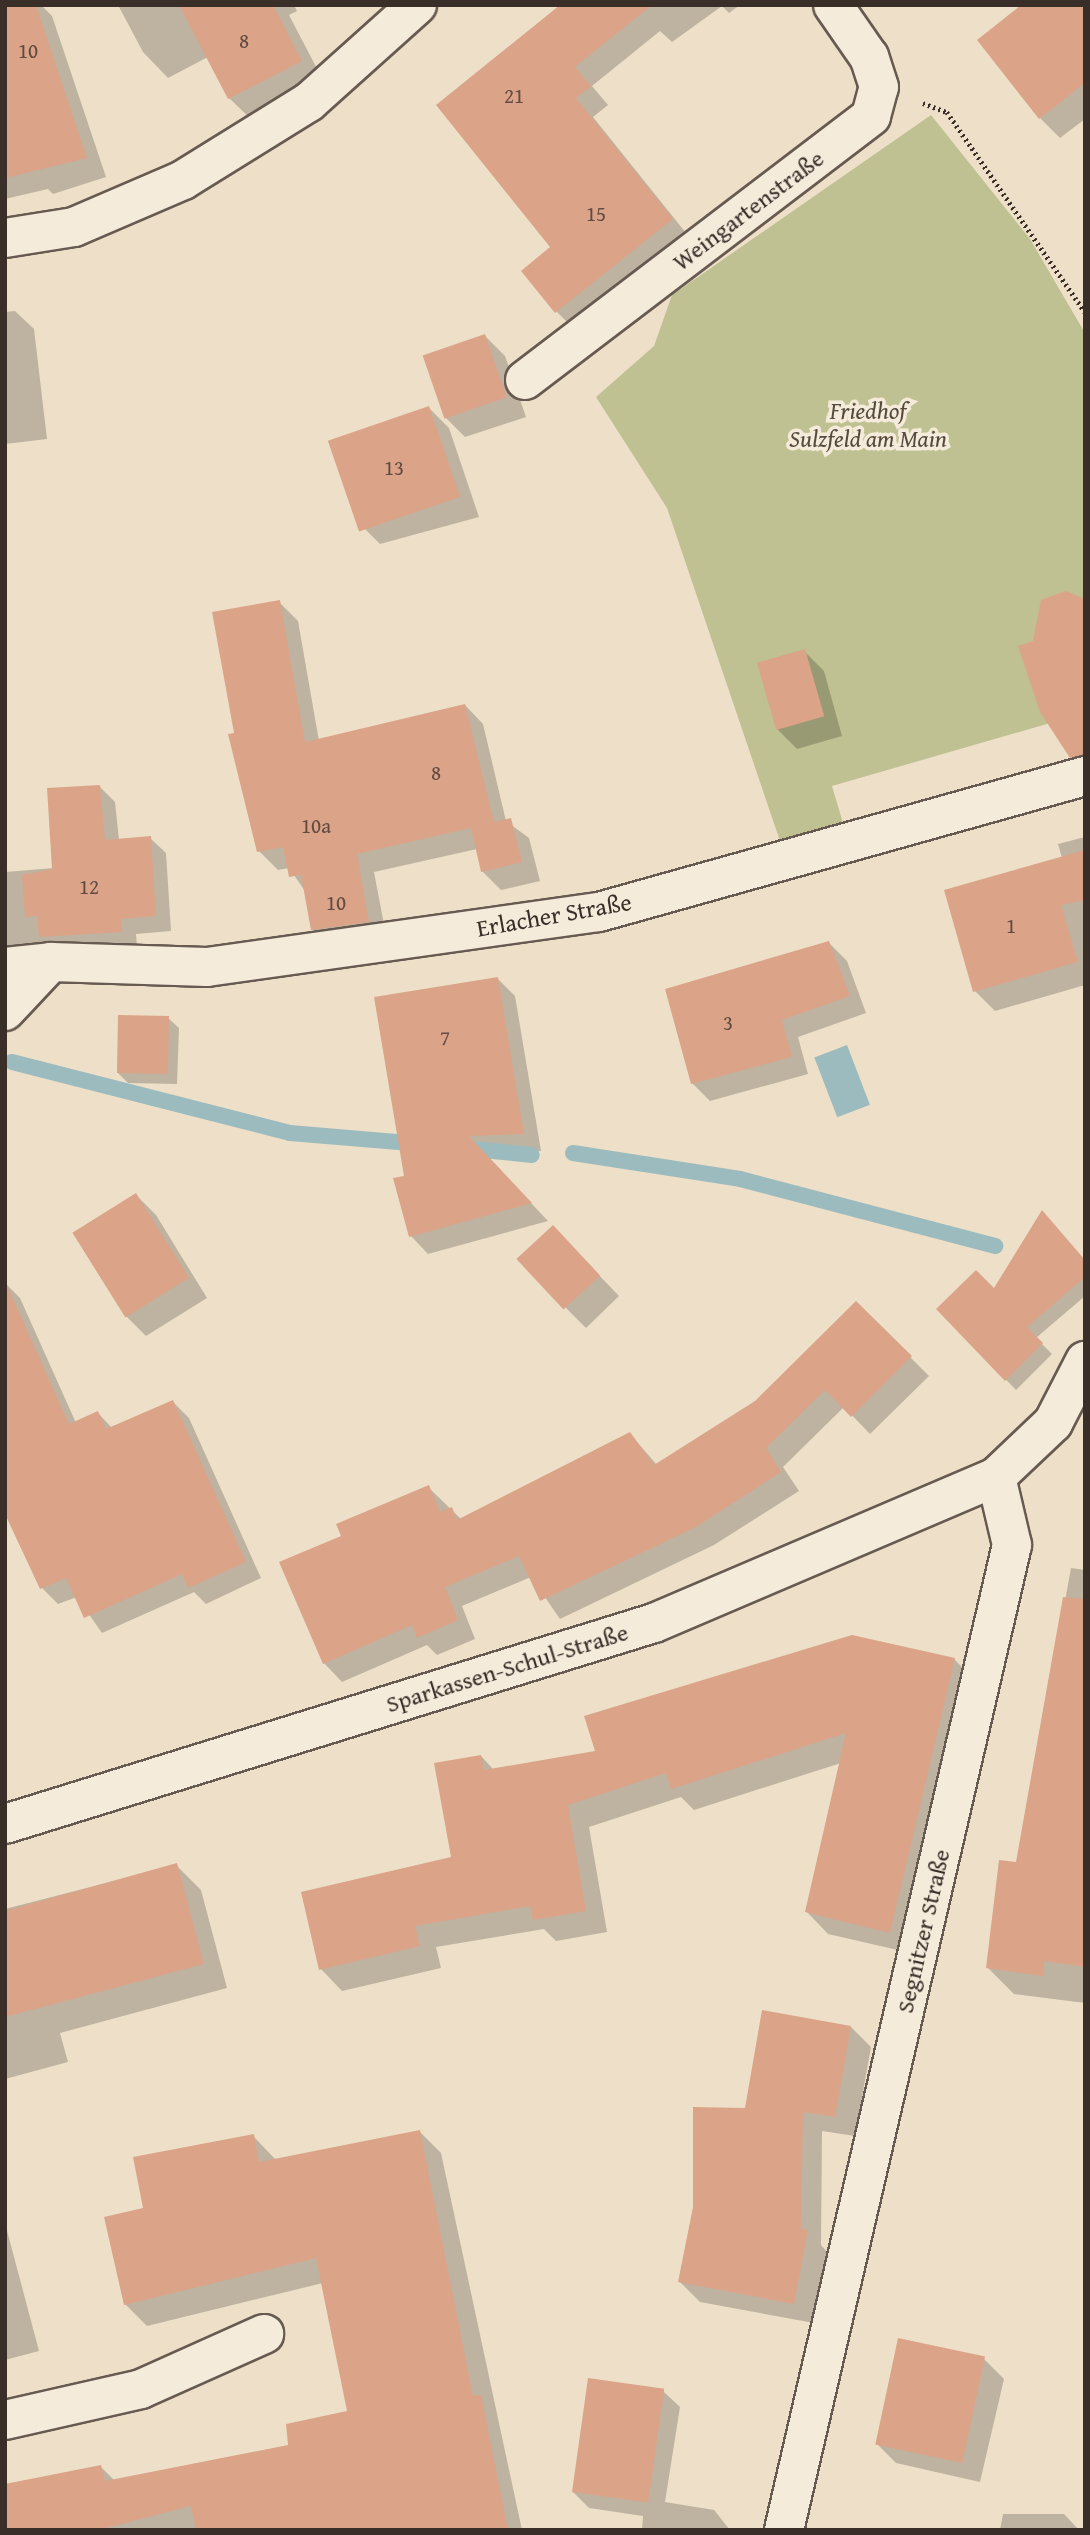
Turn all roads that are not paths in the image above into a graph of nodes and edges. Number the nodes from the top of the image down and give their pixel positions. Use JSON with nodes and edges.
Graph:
{"nodes":[{"id":1,"x":417,"y":5,"type":"edge"},
{"id":2,"x":833,"y":5,"type":"edge"},
{"id":3,"x":5,"y":238,"type":"edge"},
{"id":4,"x":525,"y":380,"type":"dead end"},
{"id":5,"x":1085,"y":776,"type":"edge"},
{"id":6,"x":51,"y":962,"type":"junction"},
{"id":7,"x":5,"y":967,"type":"edge"},
{"id":8,"x":5,"y":1011,"type":"edge"},
{"id":9,"x":1085,"y":1361,"type":"edge"},
{"id":10,"x":996,"y":1477,"type":"junction"},
{"id":11,"x":5,"y":1824,"type":"edge"},
{"id":12,"x":264,"y":2334,"type":"dead end"},
{"id":13,"x":5,"y":2420,"type":"edge"},
{"id":14,"x":784,"y":2530,"type":"edge"}],
"edges":[{"from":1,"to":3,"type":"street"},
{"from":2,"to":4,"type":"street","name":"Weingartenstraße"},
{"from":5,"to":6,"type":"street","name":"Erlacher Straße"},
{"from":6,"to":7,"type":"street","name":"Erlacher Straße"},
{"from":6,"to":8,"type":"street"},
{"from":9,"to":10,"type":"street"},
{"from":10,"to":11,"type":"street","name":"Sparkassen-Schul-Straße"},
{"from":10,"to":14,"type":"street","name":"Segnitzer Straße"},
{"from":12,"to":13,"type":"street"}]}
